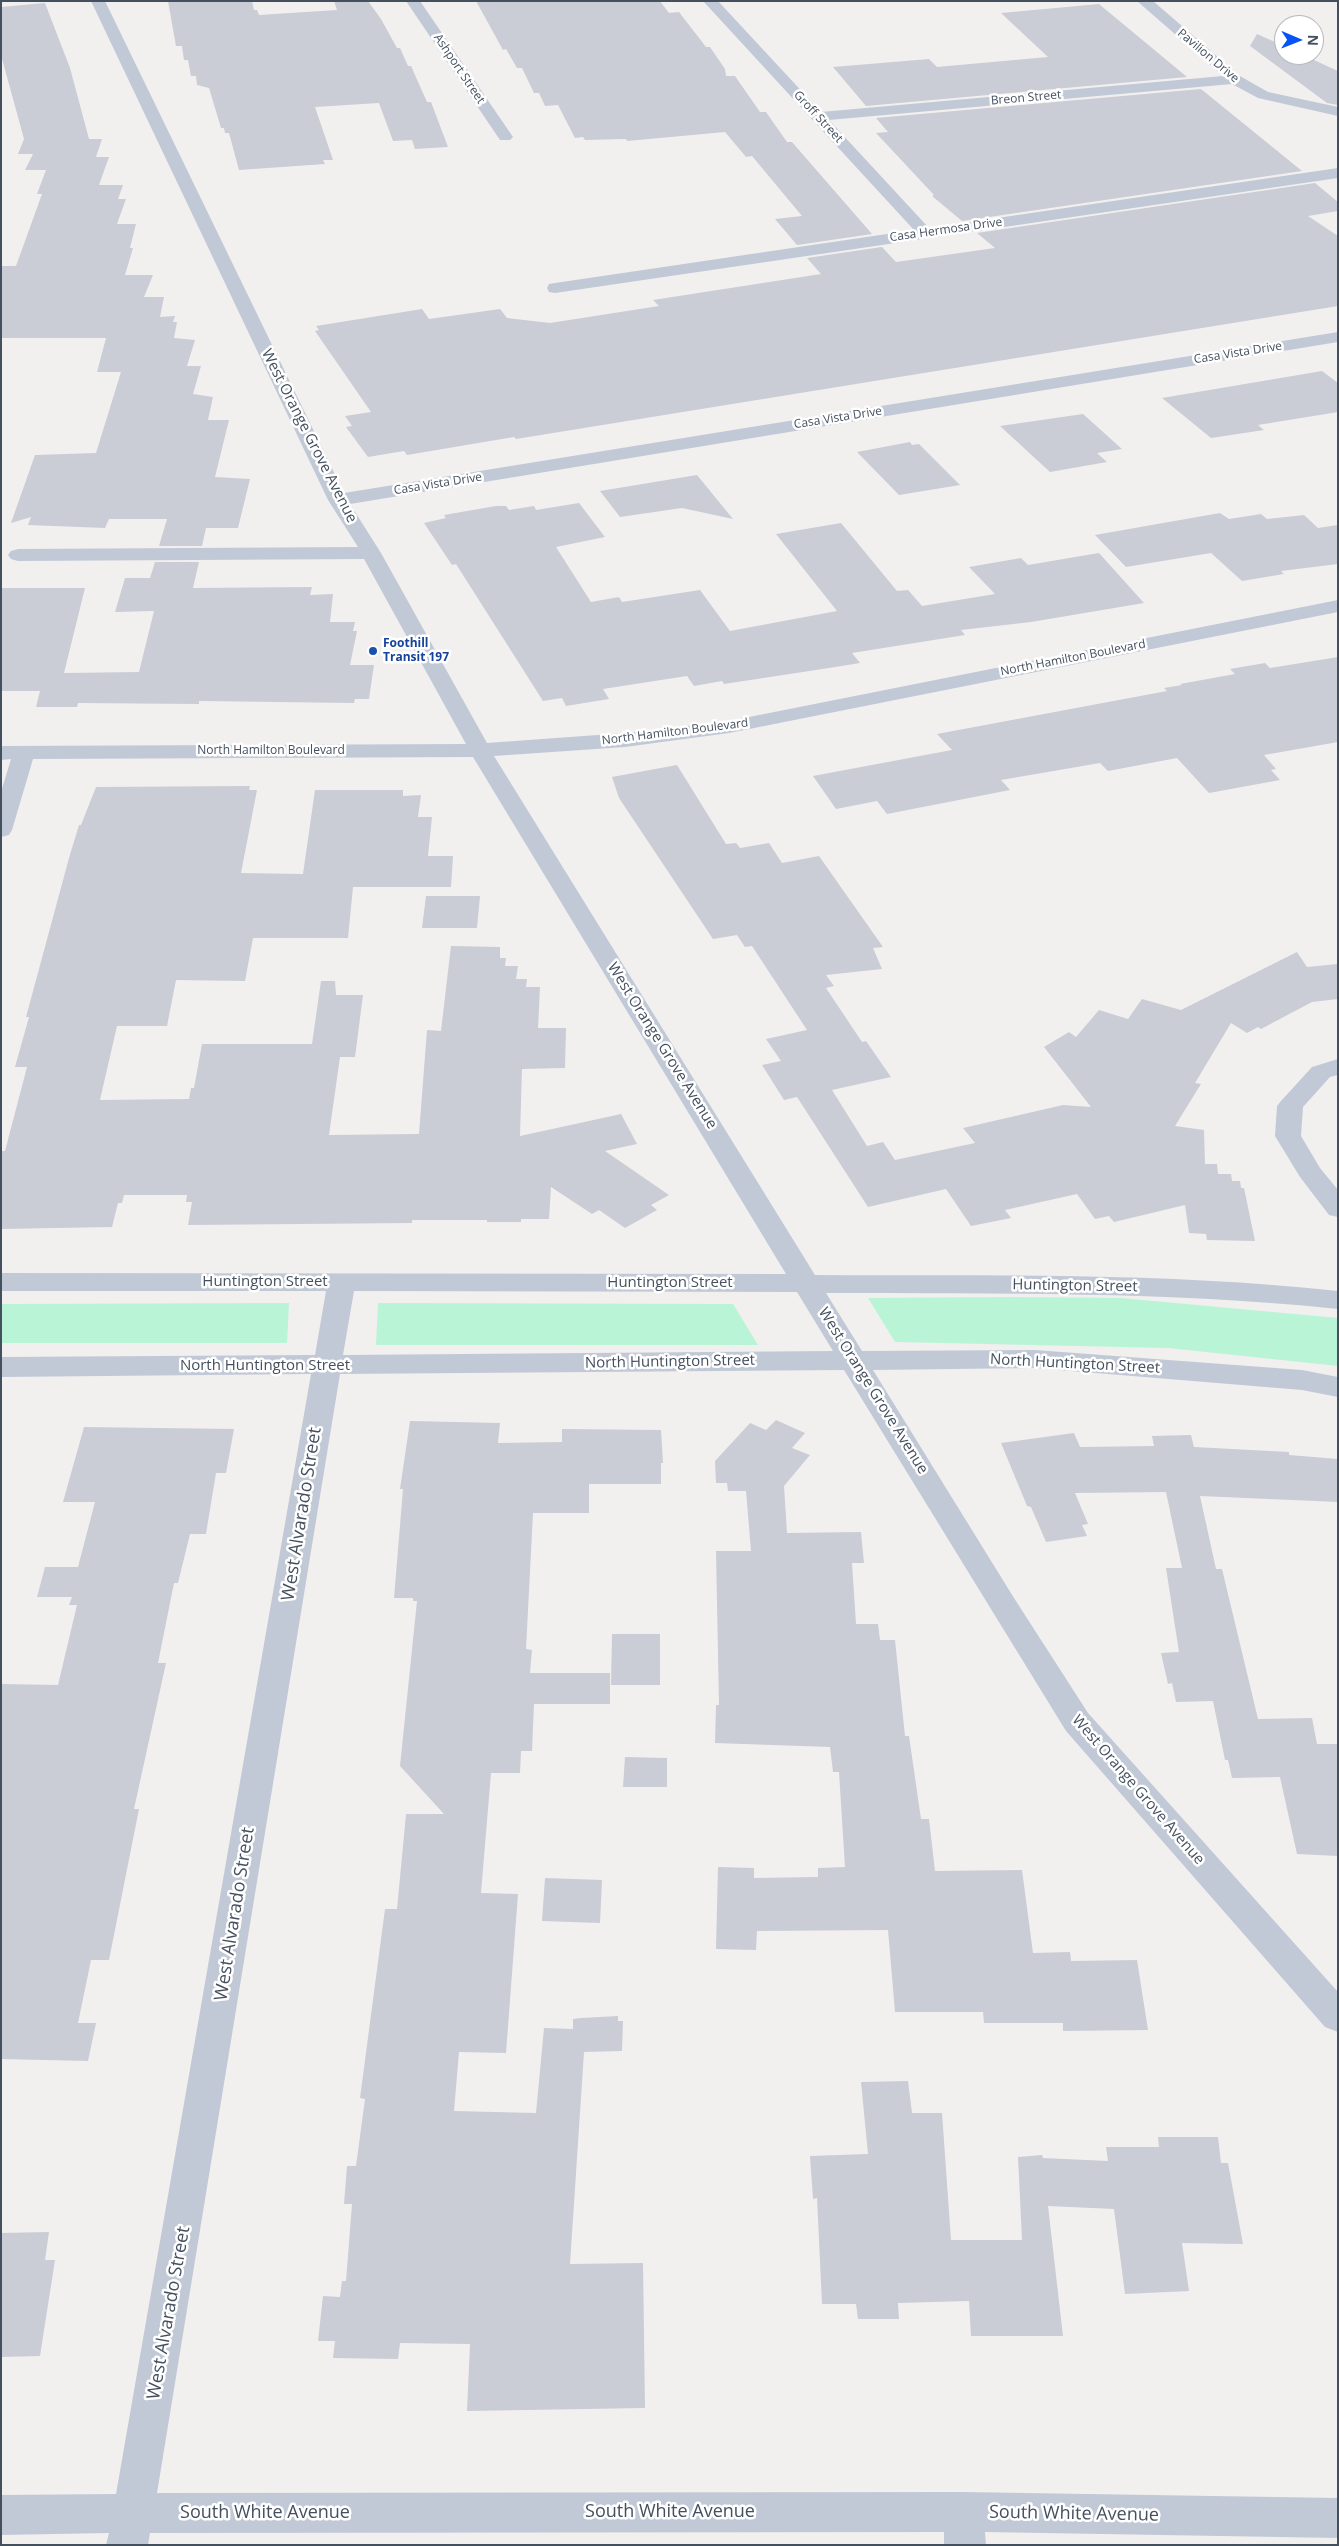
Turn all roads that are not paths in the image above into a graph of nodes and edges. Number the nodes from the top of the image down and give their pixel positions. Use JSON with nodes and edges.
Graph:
{"nodes":[{"id":1,"x":98,"y":1,"type":"edge"},
{"id":2,"x":413,"y":1,"type":"edge"},
{"id":3,"x":710,"y":1,"type":"edge"},
{"id":4,"x":1149,"y":2,"type":"edge"},
{"id":5,"x":1235,"y":79,"type":"junction"},
{"id":6,"x":1338,"y":112,"type":"edge"},
{"id":7,"x":818,"y":117,"type":"junction"},
{"id":8,"x":505,"y":137,"type":"dead end"},
{"id":9,"x":1338,"y":173,"type":"edge"},
{"id":10,"x":925,"y":233,"type":"junction"},
{"id":11,"x":555,"y":288,"type":"dead end"},
{"id":12,"x":1338,"y":337,"type":"edge"},
{"id":13,"x":338,"y":500,"type":"junction"},
{"id":14,"x":370,"y":553,"type":"junction"},
{"id":15,"x":18,"y":555,"type":"dead end"},
{"id":16,"x":1338,"y":606,"type":"edge"},
{"id":17,"x":480,"y":750,"type":"junction"},
{"id":18,"x":24,"y":752,"type":"junction"},
{"id":19,"x":1,"y":753,"type":"edge"},
{"id":20,"x":1,"y":830,"type":"edge"},
{"id":21,"x":1338,"y":1067,"type":"edge"},
{"id":22,"x":1338,"y":1209,"type":"edge"},
{"id":23,"x":1,"y":1282,"type":"edge"},
{"id":24,"x":341,"y":1282,"type":"junction"},
{"id":25,"x":807,"y":1283,"type":"junction"},
{"id":26,"x":1338,"y":1300,"type":"edge"},
{"id":27,"x":855,"y":1361,"type":"junction"},
{"id":28,"x":326,"y":1366,"type":"junction"},
{"id":29,"x":1,"y":1367,"type":"edge"},
{"id":30,"x":1338,"y":1387,"type":"edge"},
{"id":31,"x":1338,"y":2017,"type":"edge"},
{"id":32,"x":1,"y":2516,"type":"edge"},
{"id":33,"x":1338,"y":2518,"type":"edge"},
{"id":34,"x":964,"y":2528,"type":"edge"},
{"id":35,"x":130,"y":2529,"type":"edge"}],
"edges":[{"from":1,"to":13,"type":"street","name":"West Orange Grove Avenue"},
{"from":2,"to":8,"type":"street","name":"Ashport Street"},
{"from":3,"to":7,"type":"street","name":"Groff Street"},
{"from":4,"to":5,"type":"street","name":"Pavilion Drive"},
{"from":5,"to":6,"type":"street","name":"Pavilion Drive"},
{"from":5,"to":7,"type":"street","name":"Breon Street"},
{"from":7,"to":10,"type":"street","name":"Groff Street"},
{"from":9,"to":10,"type":"street","name":"Casa Hermosa Drive"},
{"from":10,"to":11,"type":"street","name":"Casa Hermosa Drive"},
{"from":12,"to":13,"type":"street","name":"Casa Vista Drive"},
{"from":13,"to":14,"type":"street","name":"West Orange Grove Avenue"},
{"from":14,"to":15,"type":"street"},
{"from":14,"to":17,"type":"street","name":"West Orange Grove Avenue"},
{"from":16,"to":17,"type":"street","name":"North Hamilton Boulevard"},
{"from":17,"to":18,"type":"street","name":"North Hamilton Boulevard"},
{"from":17,"to":25,"type":"street","name":"West Orange Grove Avenue"},
{"from":18,"to":19,"type":"street","name":"North Hamilton Boulevard"},
{"from":18,"to":20,"type":"street"},
{"from":21,"to":22,"type":"street"},
{"from":23,"to":24,"type":"street","name":"Huntington Street"},
{"from":24,"to":25,"type":"street","name":"Huntington Street"},
{"from":24,"to":28,"type":"street","name":"West Alvarado Street"},
{"from":25,"to":26,"type":"street","name":"Huntington Street"},
{"from":25,"to":27,"type":"street","name":"West Orange Grove Avenue"},
{"from":27,"to":28,"type":"street","name":"North Huntington Street"},
{"from":27,"to":30,"type":"street","name":"North Huntington Street"},
{"from":27,"to":31,"type":"street","name":"West Orange Grove Avenue"},
{"from":28,"to":29,"type":"street","name":"North Huntington Street"},
{"from":28,"to":35,"type":"street","name":"West Alvarado Street"},
{"from":32,"to":35,"type":"street","name":"South White Avenue"},
{"from":33,"to":34,"type":"street","name":"South White Avenue"},
{"from":34,"to":35,"type":"street","name":"South White Avenue"}]}
